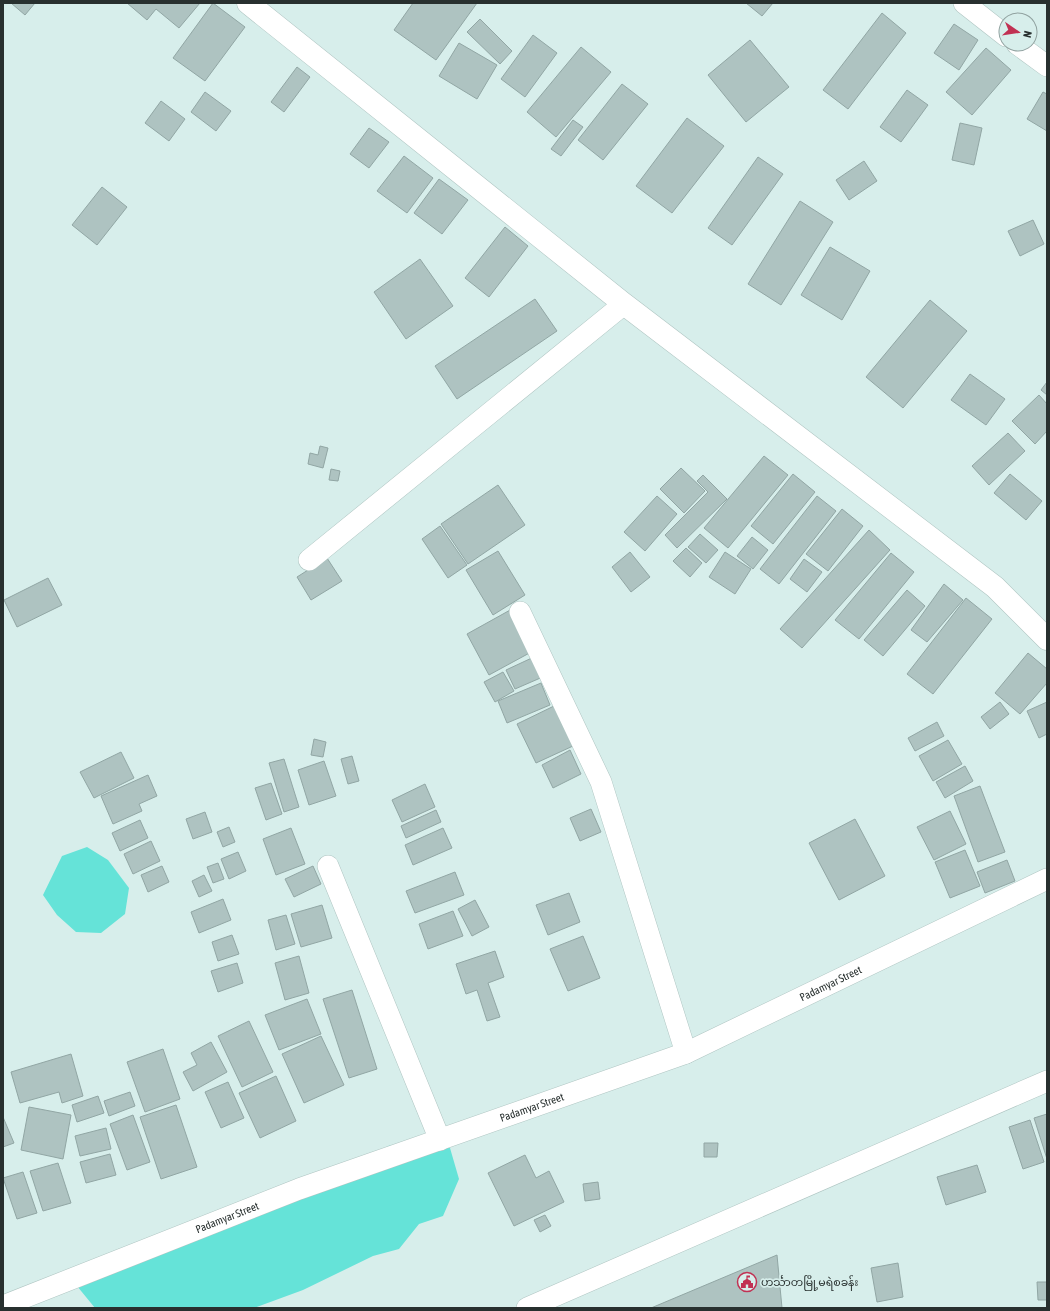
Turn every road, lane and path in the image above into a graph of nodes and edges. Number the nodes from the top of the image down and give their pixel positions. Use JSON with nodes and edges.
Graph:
{"nodes":[{"id":1,"x":248,"y":3,"type":"edge"},
{"id":2,"x":964,"y":3,"type":"edge"},
{"id":3,"x":998,"y":30,"type":"edge"},
{"id":4,"x":1028,"y":52,"type":"edge"},
{"id":5,"x":1047,"y":66,"type":"edge"},
{"id":6,"x":624,"y":304,"type":"junction"},
{"id":7,"x":309,"y":560,"type":"dead end"},
{"id":8,"x":520,"y":612,"type":"dead end"},
{"id":9,"x":1047,"y":639,"type":"edge"},
{"id":10,"x":328,"y":866,"type":"dead end"},
{"id":11,"x":1047,"y":879,"type":"edge"},
{"id":12,"x":686,"y":1053,"type":"junction"},
{"id":13,"x":1047,"y":1081,"type":"edge"},
{"id":14,"x":440,"y":1140,"type":"junction"},
{"id":15,"x":3,"y":1306,"type":"edge"},
{"id":16,"x":527,"y":1308,"type":"edge"}],
"edges":[{"from":1,"to":6,"type":"street"},
{"from":2,"to":3,"type":"street"},
{"from":4,"to":5,"type":"street"},
{"from":6,"to":7,"type":"street"},
{"from":6,"to":9,"type":"street"},
{"from":8,"to":12,"type":"street"},
{"from":10,"to":14,"type":"street"},
{"from":11,"to":12,"type":"street","name":"Padamyar Street"},
{"from":12,"to":14,"type":"street","name":"Padamyar Street"},
{"from":13,"to":16,"type":"street"},
{"from":14,"to":15,"type":"street","name":"Padamyar Street"}]}
